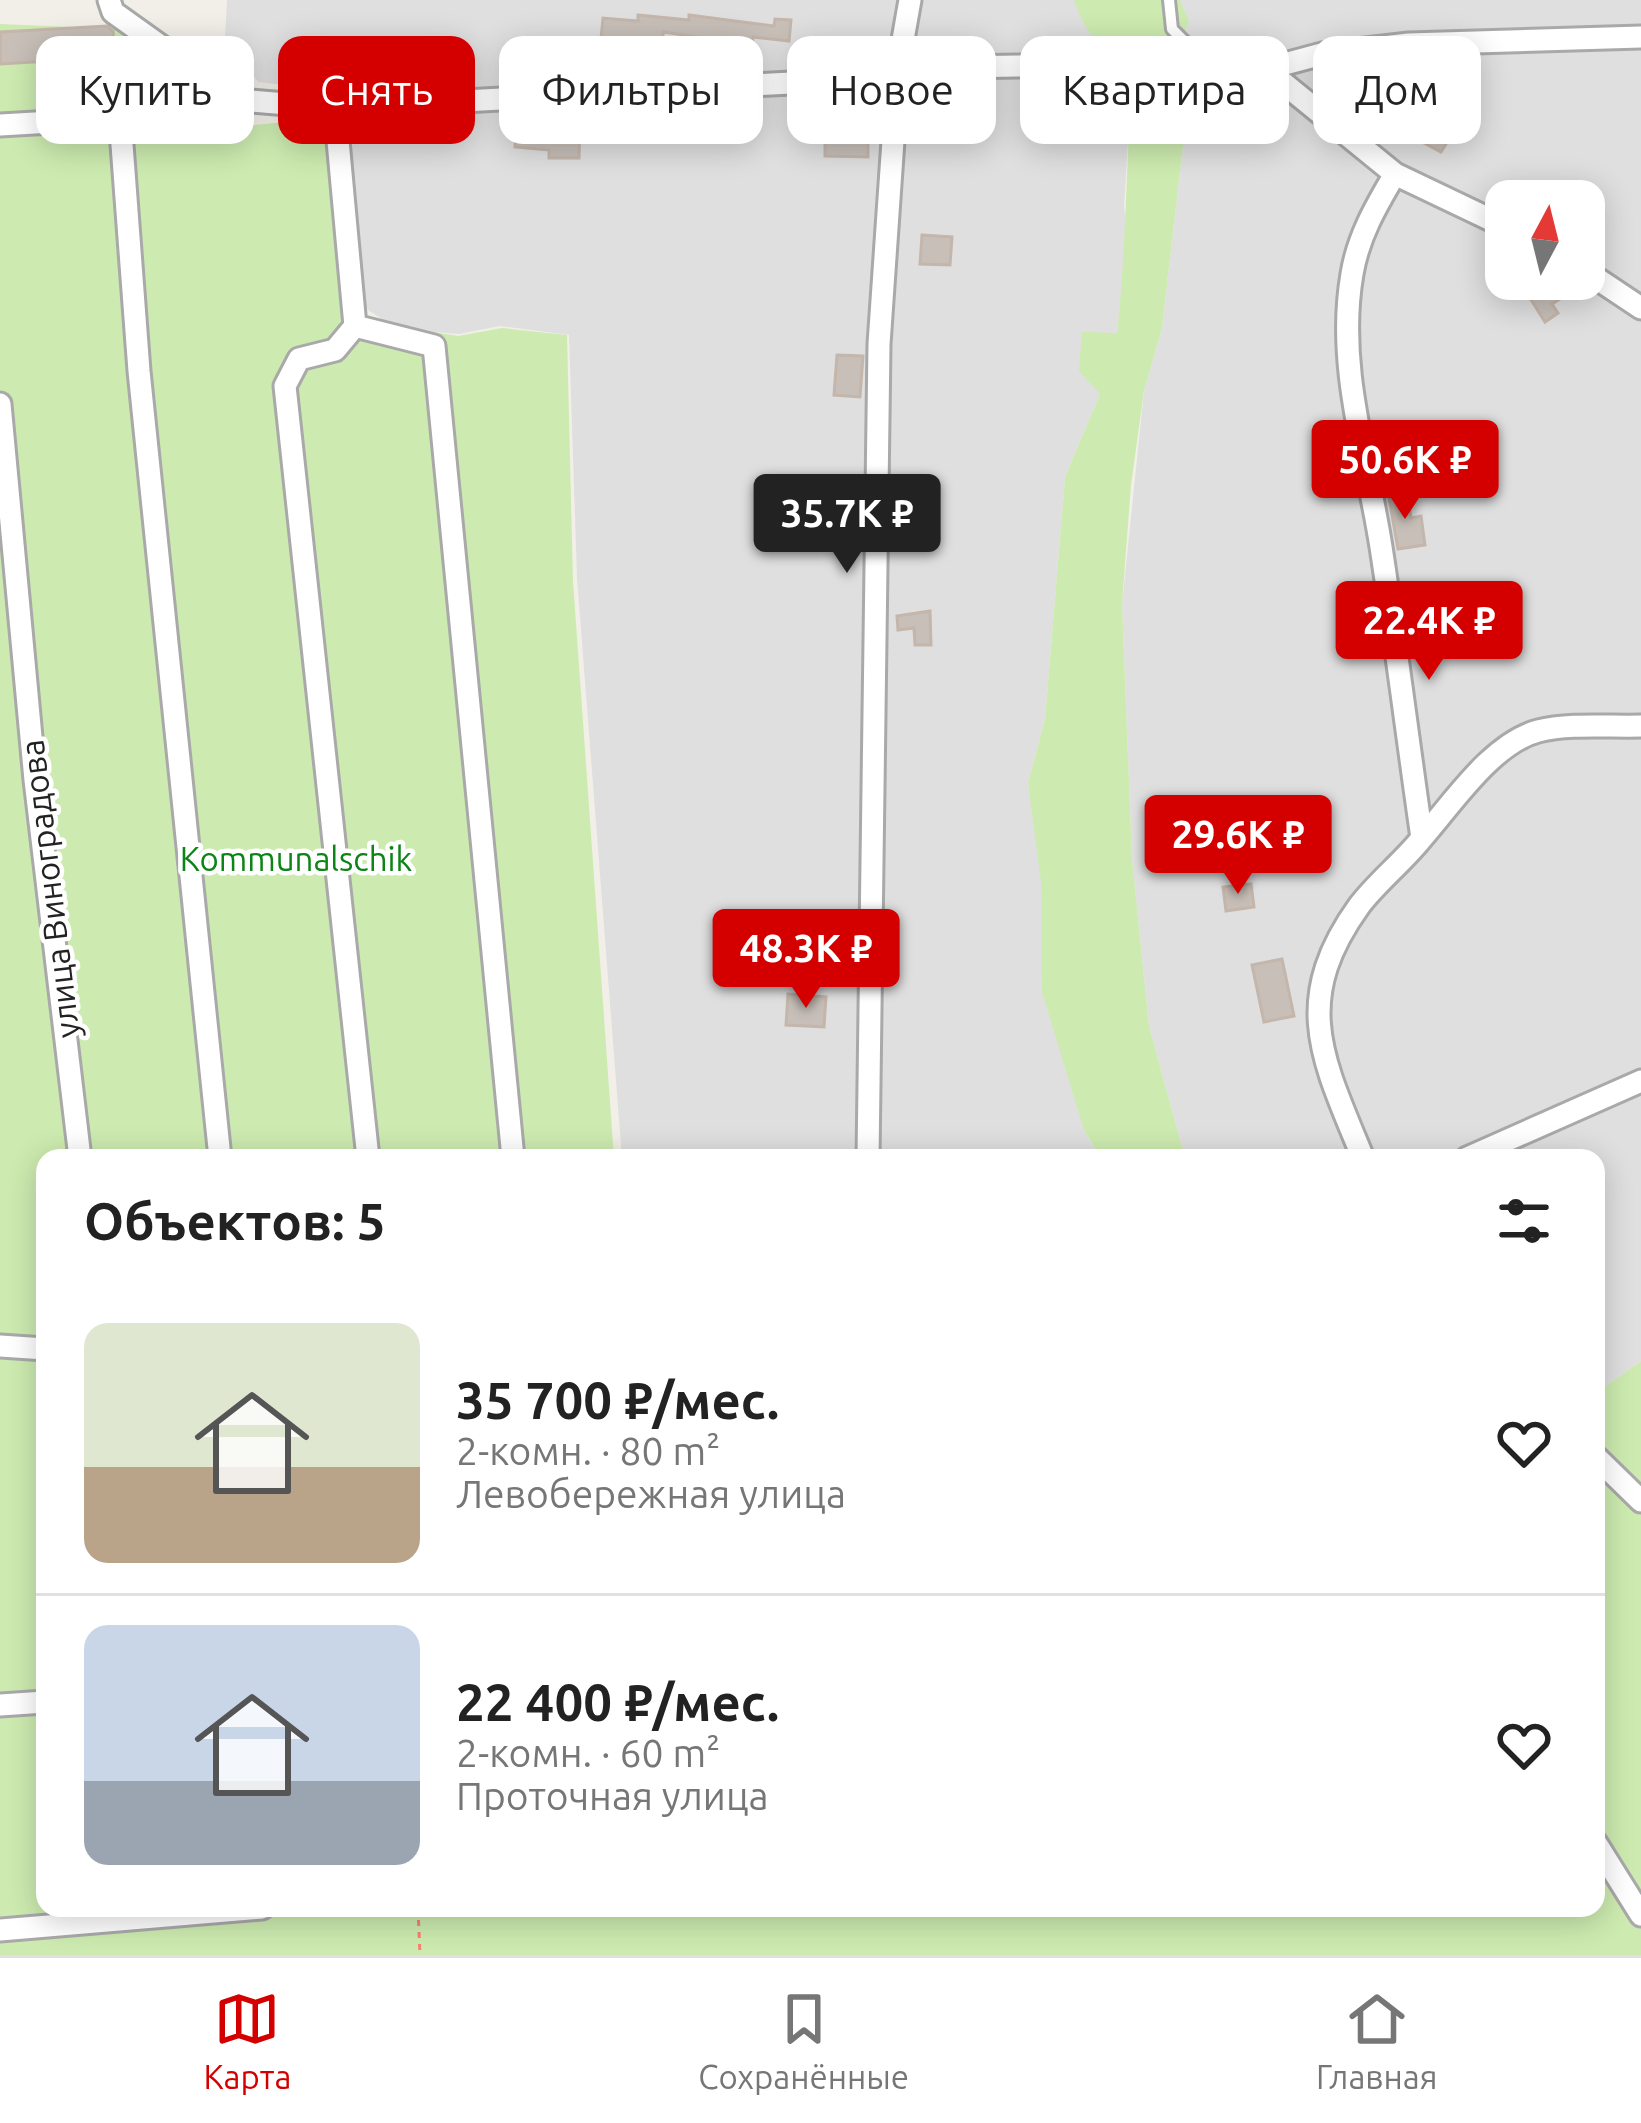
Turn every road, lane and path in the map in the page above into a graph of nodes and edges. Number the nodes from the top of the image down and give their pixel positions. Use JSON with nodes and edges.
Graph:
{"nodes":[{"id":1,"x":109,"y":0,"type":"edge"},
{"id":2,"x":910,"y":0,"type":"edge"},
{"id":3,"x":1169,"y":0,"type":"edge"},
{"id":4,"x":147,"y":36,"type":"edge"},
{"id":5,"x":904,"y":36,"type":"edge"},
{"id":6,"x":1180,"y":36,"type":"edge"},
{"id":7,"x":1641,"y":37,"type":"edge"},
{"id":8,"x":1289,"y":62,"type":"edge"},
{"id":9,"x":787,"y":82,"type":"edge"},
{"id":10,"x":1289,"y":87,"type":"edge"},
{"id":11,"x":475,"y":100,"type":"edge"},
{"id":12,"x":36,"y":123,"type":"edge"},
{"id":13,"x":0,"y":125,"type":"edge"},
{"id":14,"x":122,"y":144,"type":"edge"},
{"id":15,"x":338,"y":144,"type":"edge"},
{"id":16,"x":893,"y":144,"type":"edge"},
{"id":17,"x":1395,"y":174,"type":"junction"},
{"id":18,"x":1485,"y":217,"type":"edge"},
{"id":19,"x":1605,"y":284,"type":"edge"},
{"id":20,"x":1641,"y":308,"type":"edge"},
{"id":21,"x":355,"y":326,"type":"junction"},
{"id":22,"x":0,"y":404,"type":"edge"},
{"id":23,"x":1641,"y":726,"type":"edge"},
{"id":24,"x":1422,"y":838,"type":"junction"},
{"id":25,"x":1641,"y":1081,"type":"edge"},
{"id":26,"x":79,"y":1149,"type":"edge"},
{"id":27,"x":219,"y":1149,"type":"edge"},
{"id":28,"x":367,"y":1149,"type":"edge"},
{"id":29,"x":512,"y":1149,"type":"edge"},
{"id":30,"x":868,"y":1149,"type":"edge"},
{"id":31,"x":1359,"y":1149,"type":"edge"},
{"id":32,"x":1487,"y":1149,"type":"edge"},
{"id":33,"x":0,"y":1346,"type":"edge"},
{"id":34,"x":36,"y":1348,"type":"edge"},
{"id":35,"x":1605,"y":1466,"type":"edge"},
{"id":36,"x":1641,"y":1501,"type":"edge"},
{"id":37,"x":36,"y":1703,"type":"edge"},
{"id":38,"x":0,"y":1705,"type":"edge"},
{"id":39,"x":1605,"y":1857,"type":"edge"},
{"id":40,"x":1641,"y":1915,"type":"edge"},
{"id":41,"x":155,"y":1917,"type":"edge"},
{"id":42,"x":418,"y":1917,"type":"edge"},
{"id":43,"x":0,"y":1930,"type":"edge"},
{"id":44,"x":419,"y":1955,"type":"edge"}],
"edges":[{"from":1,"to":4,"type":"street"},
{"from":2,"to":5,"type":"street"},
{"from":3,"to":6,"type":"lane"},
{"from":7,"to":8,"type":"street"},
{"from":9,"to":11,"type":"street"},
{"from":10,"to":17,"type":"street"},
{"from":12,"to":13,"type":"street"},
{"from":14,"to":27,"type":"street"},
{"from":15,"to":21,"type":"street"},
{"from":16,"to":30,"type":"street"},
{"from":17,"to":18,"type":"street"},
{"from":17,"to":24,"type":"street"},
{"from":19,"to":20,"type":"street"},
{"from":21,"to":28,"type":"street"},
{"from":21,"to":29,"type":"street"},
{"from":22,"to":26,"type":"street","name":"улица Виноградова"},
{"from":23,"to":24,"type":"street"},
{"from":24,"to":31,"type":"street"},
{"from":25,"to":32,"type":"street"},
{"from":33,"to":34,"type":"street"},
{"from":35,"to":36,"type":"street"},
{"from":37,"to":38,"type":"street"},
{"from":39,"to":40,"type":"street"},
{"from":41,"to":43,"type":"street"},
{"from":42,"to":44,"type":"path"}]}
